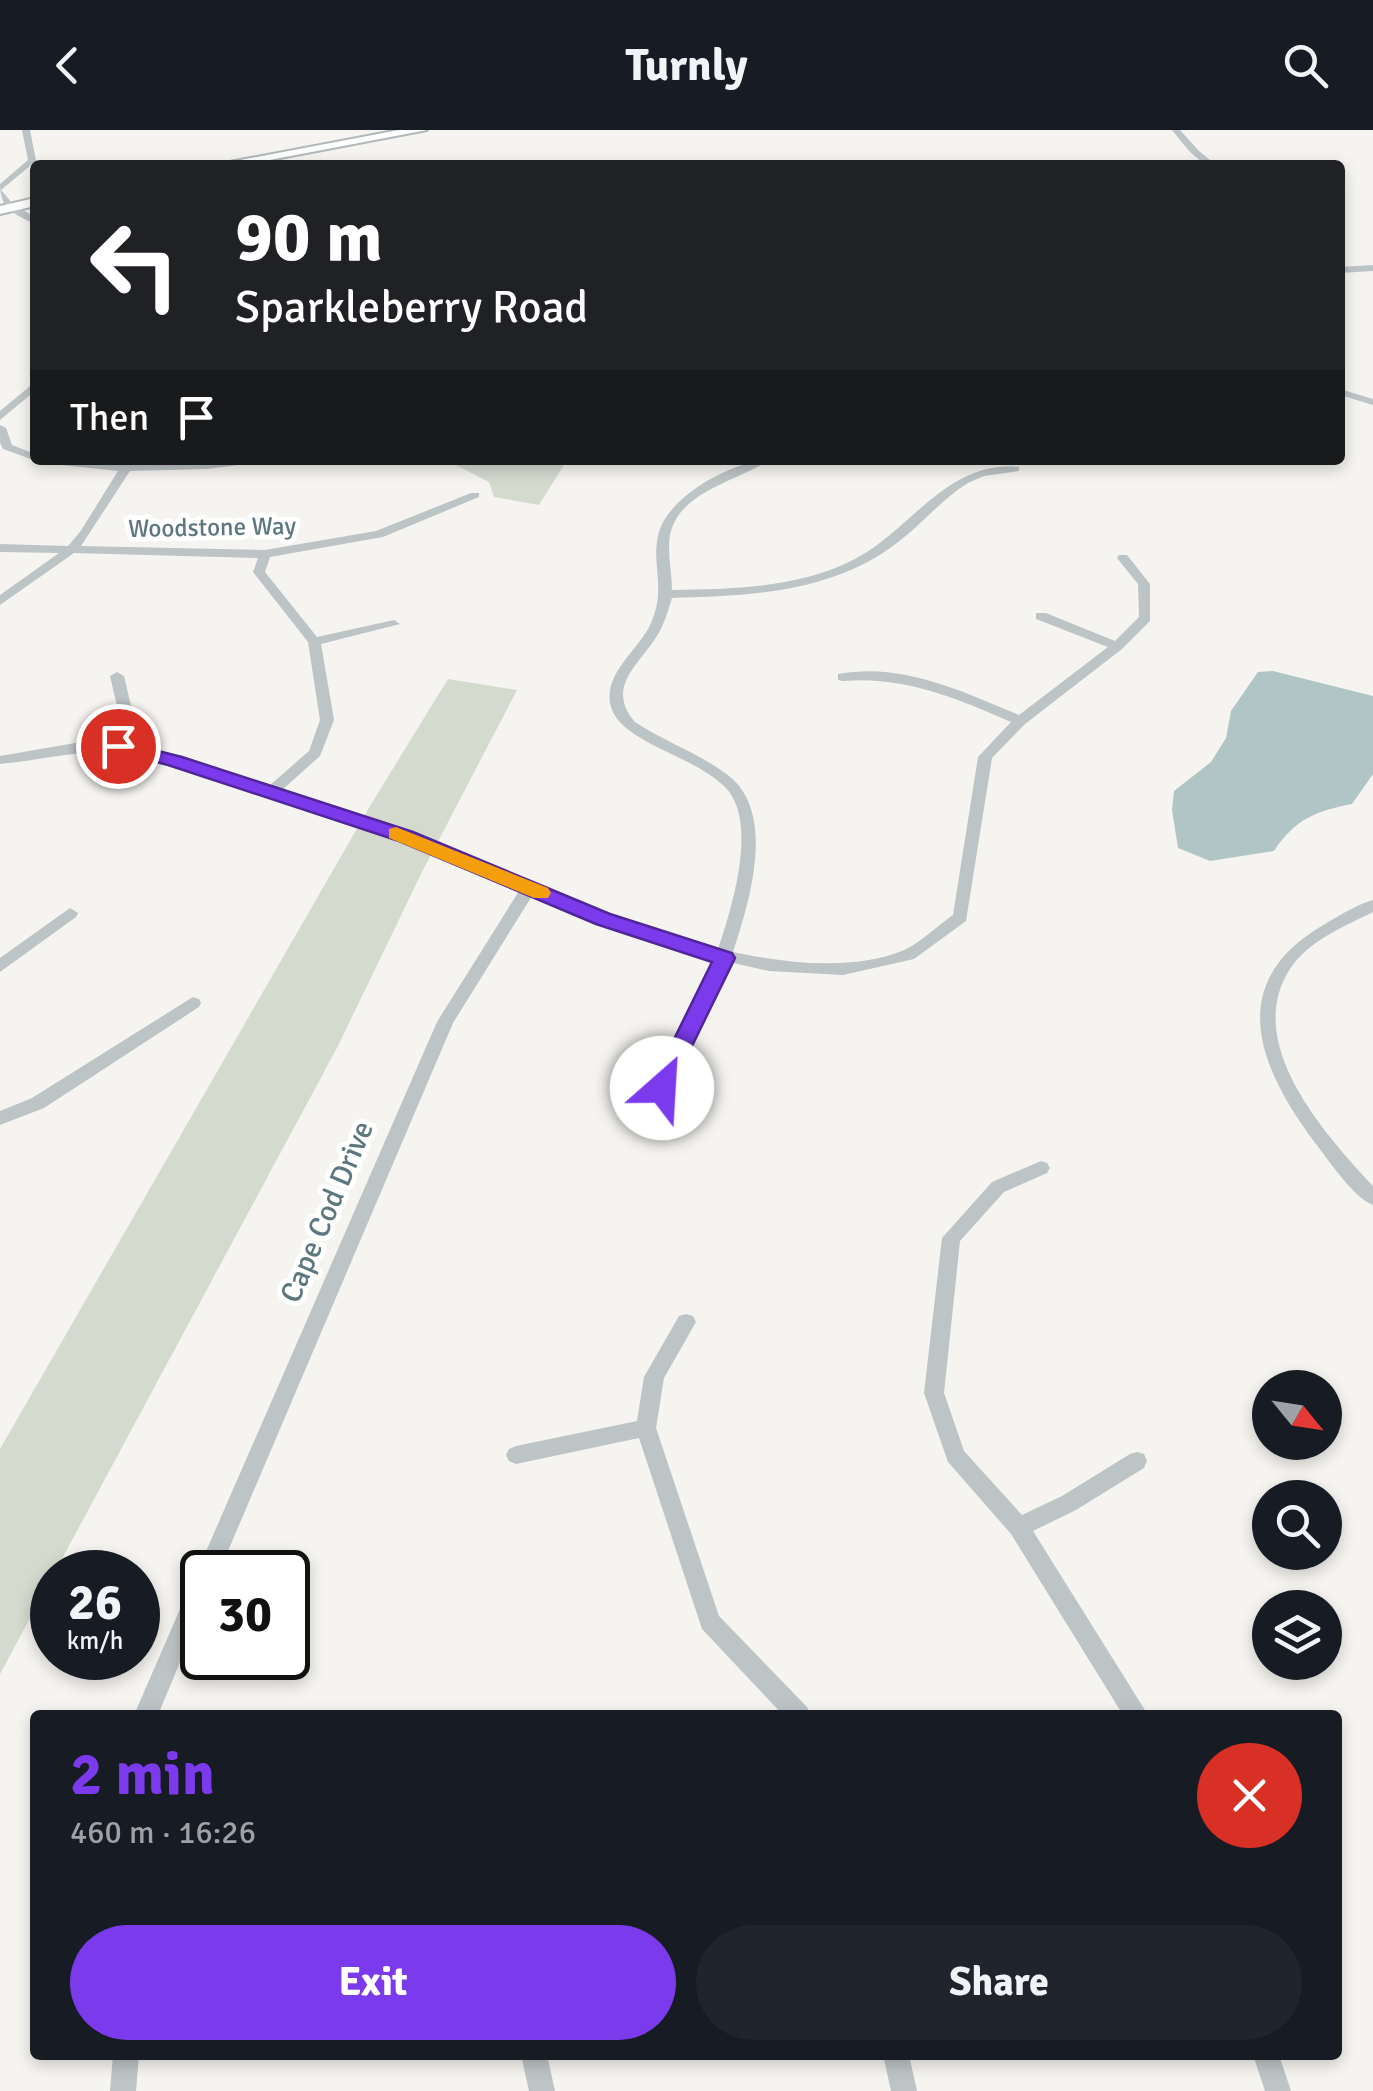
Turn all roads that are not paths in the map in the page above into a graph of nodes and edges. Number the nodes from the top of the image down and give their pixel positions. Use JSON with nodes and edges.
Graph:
{"nodes":[{"id":1,"x":26,"y":130,"type":"edge"},
{"id":2,"x":421,"y":130,"type":"edge"},
{"id":3,"x":1176,"y":130,"type":"edge"},
{"id":4,"x":32,"y":160,"type":"edge"},
{"id":5,"x":250,"y":160,"type":"edge"},
{"id":6,"x":1205,"y":160,"type":"edge"},
{"id":7,"x":30,"y":164,"type":"edge"},
{"id":8,"x":0,"y":191,"type":"edge"},
{"id":9,"x":30,"y":203,"type":"edge"},
{"id":10,"x":5,"y":208,"type":"edge"},
{"id":11,"x":30,"y":219,"type":"edge"},
{"id":12,"x":1373,"y":268,"type":"edge"},
{"id":13,"x":1345,"y":270,"type":"edge"},
{"id":14,"x":30,"y":390,"type":"edge"},
{"id":15,"x":1345,"y":394,"type":"edge"},
{"id":16,"x":1373,"y":402,"type":"edge"},
{"id":17,"x":0,"y":418,"type":"edge"},
{"id":18,"x":0,"y":428,"type":"edge"},
{"id":19,"x":30,"y":456,"type":"edge"},
{"id":20,"x":128,"y":465,"type":"edge"},
{"id":21,"x":194,"y":465,"type":"edge"},
{"id":22,"x":231,"y":465,"type":"edge"},
{"id":23,"x":751,"y":465,"type":"edge"},
{"id":24,"x":1015,"y":469,"type":"dead end"},
{"id":25,"x":475,"y":495,"type":"dead end"},
{"id":26,"x":0,"y":548,"type":"edge"},
{"id":27,"x":70,"y":550,"type":"junction"},
{"id":28,"x":265,"y":554,"type":"junction"},
{"id":29,"x":1123,"y":558,"type":"dead end"},
{"id":30,"x":667,"y":594,"type":"junction"},
{"id":31,"x":0,"y":601,"type":"edge"},
{"id":32,"x":1041,"y":616,"type":"dead end"},
{"id":33,"x":394,"y":624,"type":"dead end"},
{"id":34,"x":314,"y":642,"type":"junction"},
{"id":35,"x":1117,"y":646,"type":"junction"},
{"id":36,"x":117,"y":676,"type":"dead end"},
{"id":37,"x":843,"y":677,"type":"dead end"},
{"id":38,"x":1020,"y":721,"type":"junction"},
{"id":39,"x":118,"y":746,"type":"junction"},
{"id":40,"x":0,"y":760,"type":"edge"},
{"id":41,"x":272,"y":792,"type":"junction"},
{"id":42,"x":529,"y":888,"type":"junction"},
{"id":43,"x":1373,"y":905,"type":"edge"},
{"id":44,"x":70,"y":912,"type":"dead end"},
{"id":45,"x":724,"y":958,"type":"junction"},
{"id":46,"x":0,"y":966,"type":"edge"},
{"id":47,"x":193,"y":1002,"type":"dead end"},
{"id":48,"x":662,"y":1088,"type":"dead end"},
{"id":49,"x":0,"y":1118,"type":"edge"},
{"id":50,"x":1041,"y":1168,"type":"dead end"},
{"id":51,"x":1373,"y":1198,"type":"edge"},
{"id":52,"x":686,"y":1322,"type":"dead end"},
{"id":53,"x":646,"y":1428,"type":"junction"},
{"id":54,"x":516,"y":1455,"type":"dead end"},
{"id":55,"x":1137,"y":1461,"type":"dead end"},
{"id":56,"x":1019,"y":1527,"type":"junction"},
{"id":57,"x":217,"y":1550,"type":"edge"},
{"id":58,"x":180,"y":1635,"type":"edge"},
{"id":59,"x":148,"y":1710,"type":"edge"},
{"id":60,"x":794,"y":1710,"type":"edge"},
{"id":61,"x":1133,"y":1710,"type":"edge"},
{"id":62,"x":126,"y":2060,"type":"edge"},
{"id":63,"x":535,"y":2060,"type":"edge"},
{"id":64,"x":897,"y":2060,"type":"edge"},
{"id":65,"x":1268,"y":2060,"type":"edge"},
{"id":66,"x":123,"y":2091,"type":"edge"},
{"id":67,"x":542,"y":2091,"type":"edge"},
{"id":68,"x":904,"y":2091,"type":"edge"},
{"id":69,"x":1278,"y":2091,"type":"edge"}],
"edges":[{"from":1,"to":4,"type":"street"},
{"from":2,"to":5,"type":"main road"},
{"from":3,"to":6,"type":"street"},
{"from":7,"to":8,"type":"street"},
{"from":8,"to":10,"type":"street"},
{"from":9,"to":10,"type":"main road"},
{"from":10,"to":11,"type":"street"},
{"from":12,"to":13,"type":"street"},
{"from":14,"to":17,"type":"street"},
{"from":15,"to":16,"type":"street"},
{"from":18,"to":19,"type":"street"},
{"from":20,"to":27,"type":"street"},
{"from":21,"to":22,"type":"street"},
{"from":23,"to":30,"type":"street"},
{"from":24,"to":30,"type":"street"},
{"from":25,"to":28,"type":"street","name":"Woodstone Way"},
{"from":26,"to":27,"type":"street","name":"Woodstone Way"},
{"from":27,"to":28,"type":"street","name":"Woodstone Way"},
{"from":27,"to":31,"type":"street"},
{"from":28,"to":34,"type":"street"},
{"from":29,"to":35,"type":"street"},
{"from":30,"to":45,"type":"street"},
{"from":32,"to":35,"type":"street"},
{"from":33,"to":34,"type":"street"},
{"from":34,"to":41,"type":"street"},
{"from":35,"to":38,"type":"street"},
{"from":36,"to":39,"type":"street"},
{"from":37,"to":38,"type":"street"},
{"from":38,"to":45,"type":"street"},
{"from":39,"to":40,"type":"street"},
{"from":39,"to":41,"type":"street"},
{"from":41,"to":42,"type":"street"},
{"from":42,"to":45,"type":"street"},
{"from":42,"to":57,"type":"street","name":"Cape Cod Drive"},
{"from":43,"to":51,"type":"street"},
{"from":44,"to":46,"type":"street"},
{"from":45,"to":48,"type":"street"},
{"from":47,"to":49,"type":"street"},
{"from":50,"to":56,"type":"street"},
{"from":52,"to":53,"type":"street"},
{"from":53,"to":54,"type":"street"},
{"from":53,"to":60,"type":"street"},
{"from":55,"to":56,"type":"street"},
{"from":56,"to":61,"type":"street"},
{"from":58,"to":59,"type":"street"},
{"from":62,"to":66,"type":"street"},
{"from":63,"to":67,"type":"street"},
{"from":64,"to":68,"type":"street"},
{"from":65,"to":69,"type":"street"}]}
